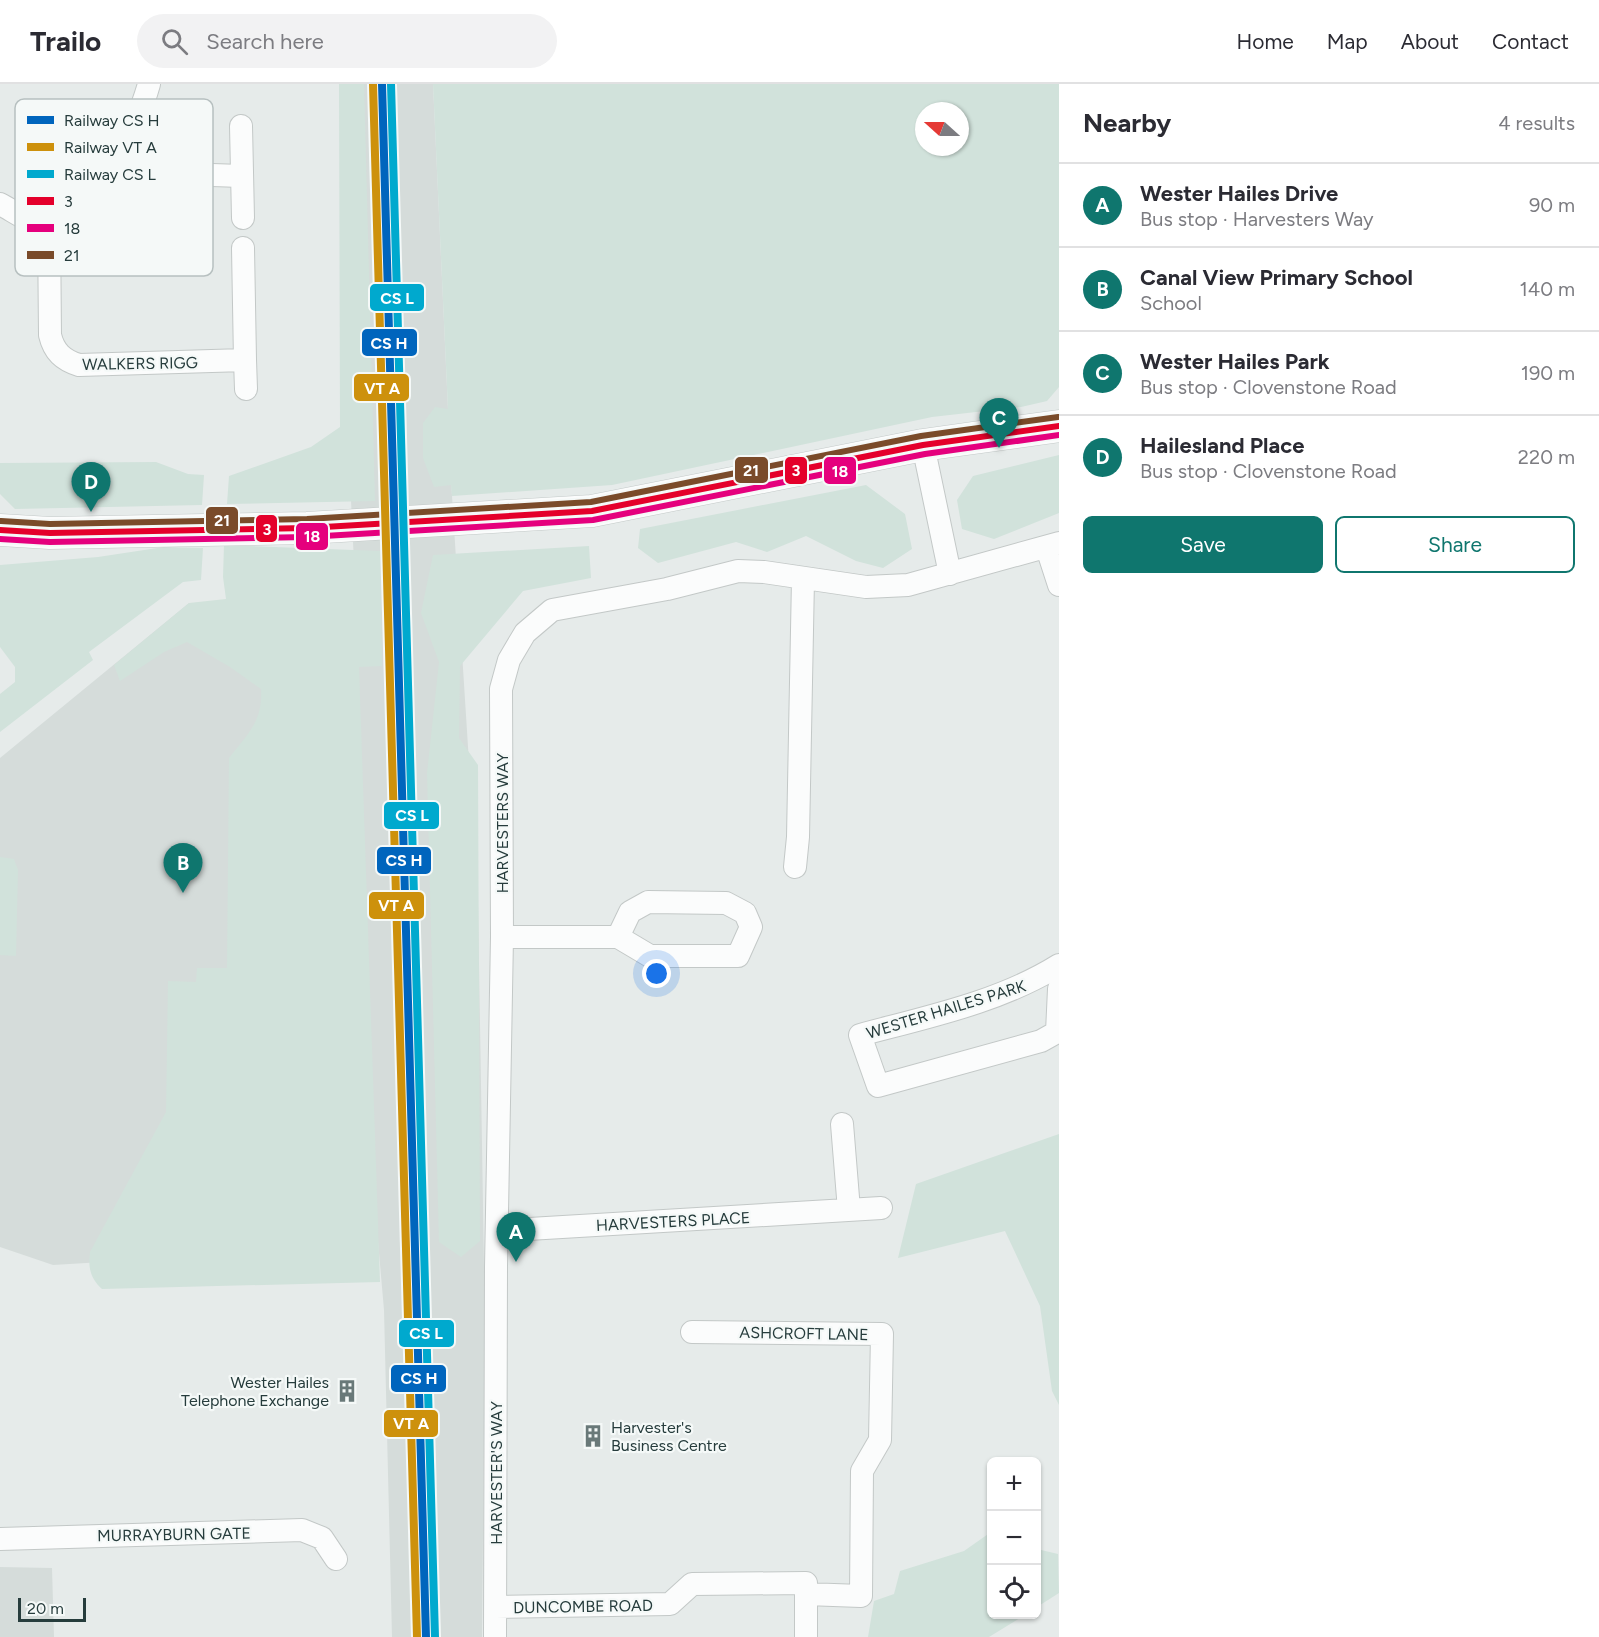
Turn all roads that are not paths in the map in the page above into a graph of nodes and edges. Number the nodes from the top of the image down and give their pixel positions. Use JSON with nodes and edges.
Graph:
{"nodes":[{"id":1,"x":149,"y":84,"type":"edge"},
{"id":2,"x":145,"y":99,"type":"edge"},
{"id":3,"x":241,"y":126,"type":"dead end"},
{"id":4,"x":213,"y":174,"type":"edge"},
{"id":5,"x":242,"y":176,"type":"junction"},
{"id":6,"x":0,"y":204,"type":"edge"},
{"id":7,"x":15,"y":211,"type":"edge"},
{"id":8,"x":243,"y":218,"type":"dead end"},
{"id":9,"x":243,"y":248,"type":"dead end"},
{"id":10,"x":49,"y":276,"type":"edge"},
{"id":11,"x":245,"y":360,"type":"junction"},
{"id":12,"x":246,"y":389,"type":"dead end"},
{"id":13,"x":1059,"y":426,"type":"edge"},
{"id":14,"x":924,"y":445,"type":"junction"},
{"id":15,"x":0,"y":530,"type":"edge"},
{"id":16,"x":1053,"y":545,"type":"edge"},
{"id":17,"x":950,"y":574,"type":"junction"},
{"id":18,"x":803,"y":579,"type":"junction"},
{"id":19,"x":1059,"y":585,"type":"edge"},
{"id":20,"x":795,"y":867,"type":"dead end"},
{"id":21,"x":502,"y":937,"type":"junction"},
{"id":22,"x":618,"y":937,"type":"junction"},
{"id":23,"x":1059,"y":965,"type":"edge"},
{"id":24,"x":1059,"y":989,"type":"edge"},
{"id":25,"x":842,"y":1124,"type":"dead end"},
{"id":26,"x":880,"y":1208,"type":"dead end"},
{"id":27,"x":849,"y":1210,"type":"junction"},
{"id":28,"x":497,"y":1231,"type":"junction"},
{"id":29,"x":497,"y":1310,"type":"joint"},
{"id":30,"x":692,"y":1332,"type":"dead end"},
{"id":31,"x":0,"y":1539,"type":"edge"},
{"id":32,"x":336,"y":1559,"type":"dead end"},
{"id":33,"x":806,"y":1588,"type":"junction"},
{"id":34,"x":495,"y":1607,"type":"junction"},
{"id":35,"x":495,"y":1637,"type":"edge"},
{"id":36,"x":806,"y":1637,"type":"edge"}],
"edges":[{"from":1,"to":2,"type":"street"},
{"from":3,"to":5,"type":"street"},
{"from":4,"to":5,"type":"street"},
{"from":5,"to":8,"type":"street"},
{"from":6,"to":7,"type":"street"},
{"from":9,"to":11,"type":"street"},
{"from":10,"to":11,"type":"street","name":"WALKERS RIGG"},
{"from":11,"to":12,"type":"street"},
{"from":13,"to":14,"type":"street"},
{"from":14,"to":15,"type":"street"},
{"from":14,"to":17,"type":"street"},
{"from":16,"to":17,"type":"street"},
{"from":16,"to":19,"type":"street"},
{"from":17,"to":18,"type":"street"},
{"from":18,"to":20,"type":"street"},
{"from":18,"to":21,"type":"street","name":"HARVESTERS WAY"},
{"from":21,"to":22,"type":"street"},
{"from":21,"to":28,"type":"street","name":"HARVESTERS WAY"},
{"from":22,"to":22,"type":"street"},
{"from":23,"to":24,"type":"street","name":"WESTER HAILES PARK"},
{"from":25,"to":27,"type":"street"},
{"from":26,"to":27,"type":"street","name":"HARVESTERS PLACE"},
{"from":27,"to":28,"type":"street","name":"HARVESTERS PLACE"},
{"from":28,"to":29,"type":"street","name":"HARVESTERS WAY"},
{"from":29,"to":34,"type":"street","name":"HARVESTER'S WAY"},
{"from":30,"to":33,"type":"street","name":"ASHCROFT LANE"},
{"from":31,"to":32,"type":"street","name":"MURRAYBURN GATE"},
{"from":33,"to":34,"type":"street","name":"DUNCOMBE ROAD"},
{"from":33,"to":36,"type":"street"},
{"from":34,"to":35,"type":"street","name":"HARVESTER'S WAY"}]}
